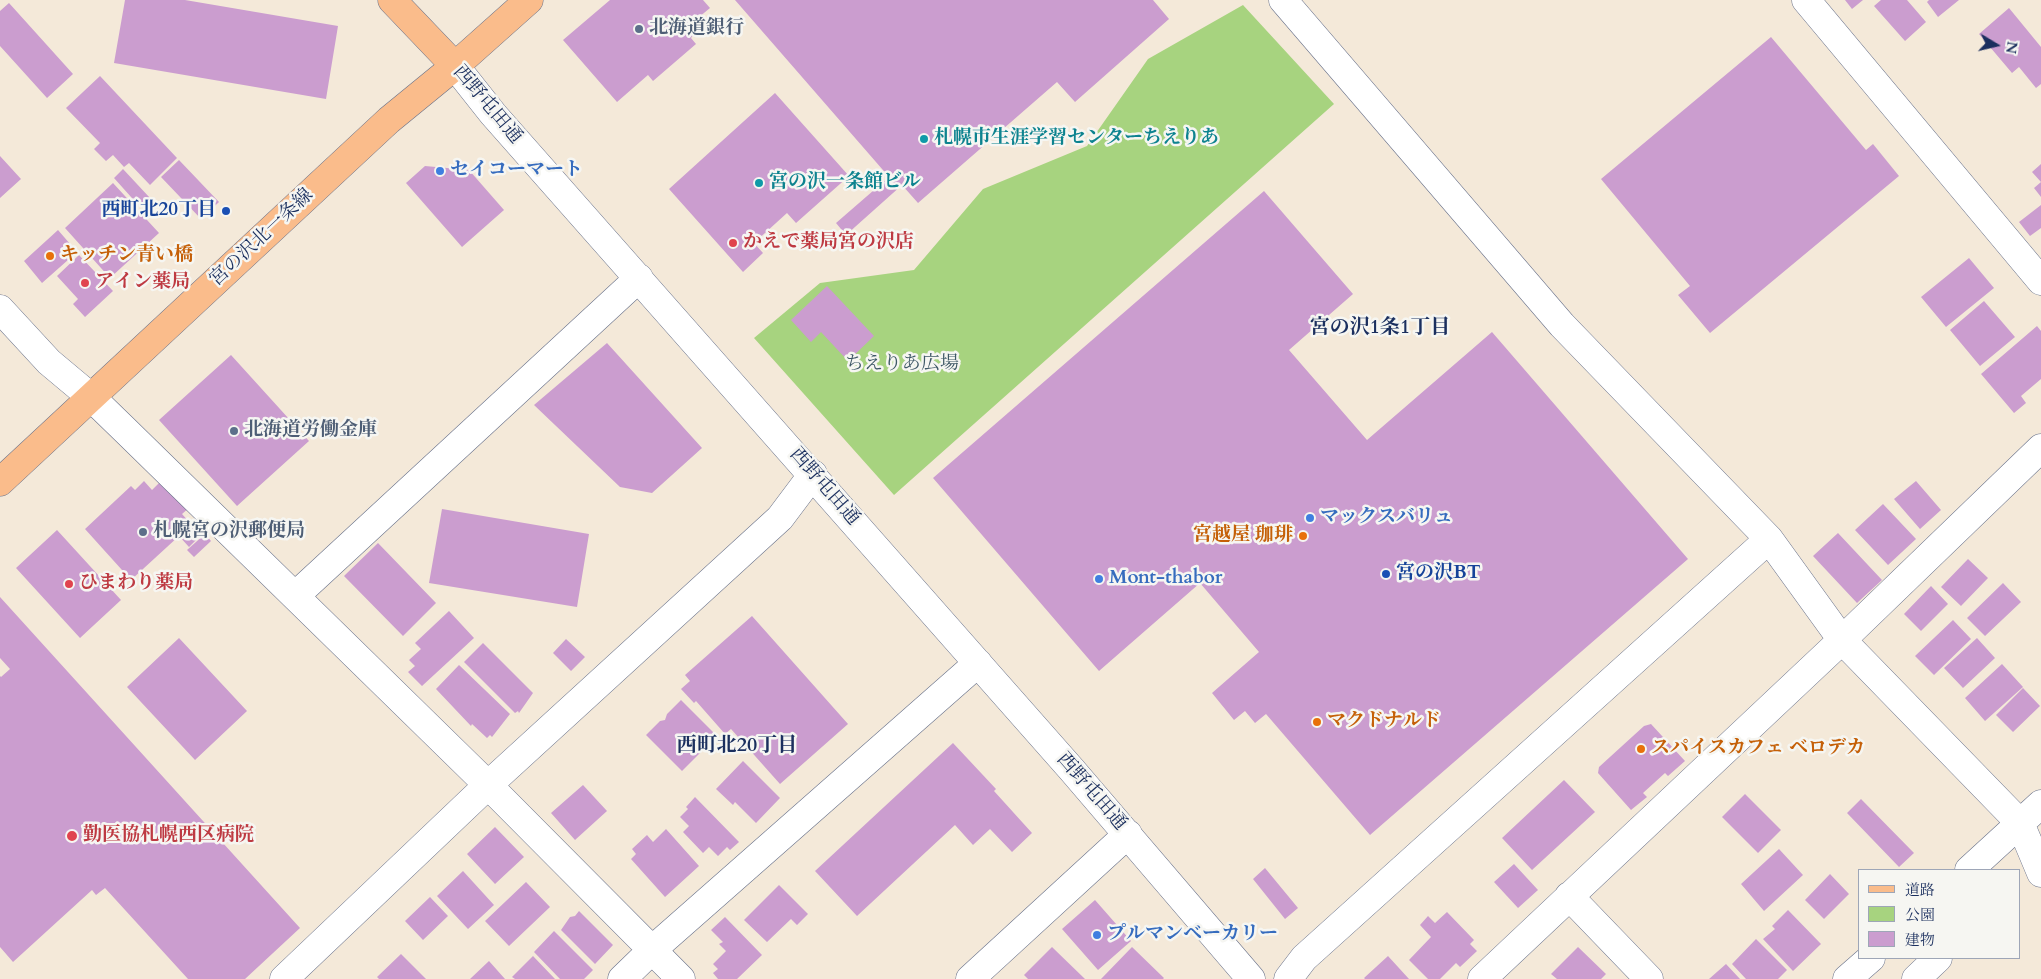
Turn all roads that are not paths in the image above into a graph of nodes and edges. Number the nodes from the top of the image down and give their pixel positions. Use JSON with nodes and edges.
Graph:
{"nodes":[{"id":1,"x":392,"y":0,"type":"edge"},
{"id":2,"x":529,"y":0,"type":"edge"},
{"id":3,"x":1283,"y":0,"type":"edge"},
{"id":4,"x":1806,"y":0,"type":"edge"},
{"id":5,"x":455,"y":66,"type":"junction"},
{"id":6,"x":639,"y":278,"type":"junction"},
{"id":7,"x":2041,"y":281,"type":"edge"},
{"id":8,"x":0,"y":309,"type":"edge"},
{"id":9,"x":92,"y":398,"type":"junction"},
{"id":10,"x":2041,"y":448,"type":"edge"},
{"id":11,"x":813,"y":474,"type":"junction"},
{"id":12,"x":0,"y":482,"type":"edge"},
{"id":13,"x":1769,"y":539,"type":"junction"},
{"id":14,"x":295,"y":596,"type":"junction"},
{"id":15,"x":1842,"y":640,"type":"junction"},
{"id":16,"x":978,"y":663,"type":"junction"},
{"id":17,"x":488,"y":785,"type":"junction"},
{"id":18,"x":2041,"y":804,"type":"edge"},
{"id":19,"x":2020,"y":823,"type":"junction"},
{"id":20,"x":1128,"y":834,"type":"junction"},
{"id":21,"x":2034,"y":867,"type":"edge"},
{"id":22,"x":1970,"y":869,"type":"edge"},
{"id":23,"x":1569,"y":896,"type":"junction"},
{"id":24,"x":652,"y":950,"type":"junction"},
{"id":25,"x":1871,"y":959,"type":"edge"},
{"id":26,"x":1937,"y":959,"type":"edge"},
{"id":27,"x":284,"y":979,"type":"edge"},
{"id":28,"x":622,"y":979,"type":"edge"},
{"id":29,"x":681,"y":979,"type":"edge"},
{"id":30,"x":970,"y":979,"type":"edge"},
{"id":31,"x":1251,"y":979,"type":"edge"},
{"id":32,"x":1288,"y":979,"type":"edge"},
{"id":33,"x":1482,"y":979,"type":"edge"},
{"id":34,"x":1649,"y":979,"type":"edge"},
{"id":35,"x":1847,"y":979,"type":"edge"},
{"id":36,"x":1916,"y":979,"type":"edge"}],
"edges":[{"from":1,"to":5,"type":"main road","name":"西野屯田通"},
{"from":2,"to":5,"type":"main road","name":"宮の沢北一条線"},
{"from":3,"to":13,"type":"street"},
{"from":4,"to":7,"type":"street"},
{"from":5,"to":6,"type":"street","name":"西野屯田通"},
{"from":5,"to":9,"type":"main road","name":"宮の沢北一条線"},
{"from":6,"to":11,"type":"street","name":"西野屯田通"},
{"from":6,"to":14,"type":"street"},
{"from":8,"to":9,"type":"street"},
{"from":9,"to":12,"type":"main road","name":"宮の沢北一条線"},
{"from":9,"to":14,"type":"street"},
{"from":10,"to":15,"type":"street"},
{"from":11,"to":16,"type":"street","name":"西野屯田通"},
{"from":11,"to":17,"type":"street"},
{"from":13,"to":15,"type":"street"},
{"from":13,"to":32,"type":"street"},
{"from":14,"to":17,"type":"street"},
{"from":15,"to":19,"type":"street"},
{"from":15,"to":23,"type":"street"},
{"from":16,"to":20,"type":"street","name":"西野屯田通"},
{"from":16,"to":24,"type":"street"},
{"from":17,"to":24,"type":"street"},
{"from":17,"to":27,"type":"street"},
{"from":18,"to":19,"type":"street"},
{"from":19,"to":21,"type":"street"},
{"from":19,"to":22,"type":"street"},
{"from":20,"to":30,"type":"street"},
{"from":20,"to":31,"type":"street","name":"西野屯田通"},
{"from":23,"to":33,"type":"street"},
{"from":23,"to":34,"type":"street"},
{"from":24,"to":28,"type":"street"},
{"from":24,"to":29,"type":"street"},
{"from":25,"to":35,"type":"street"},
{"from":26,"to":36,"type":"street"}]}
